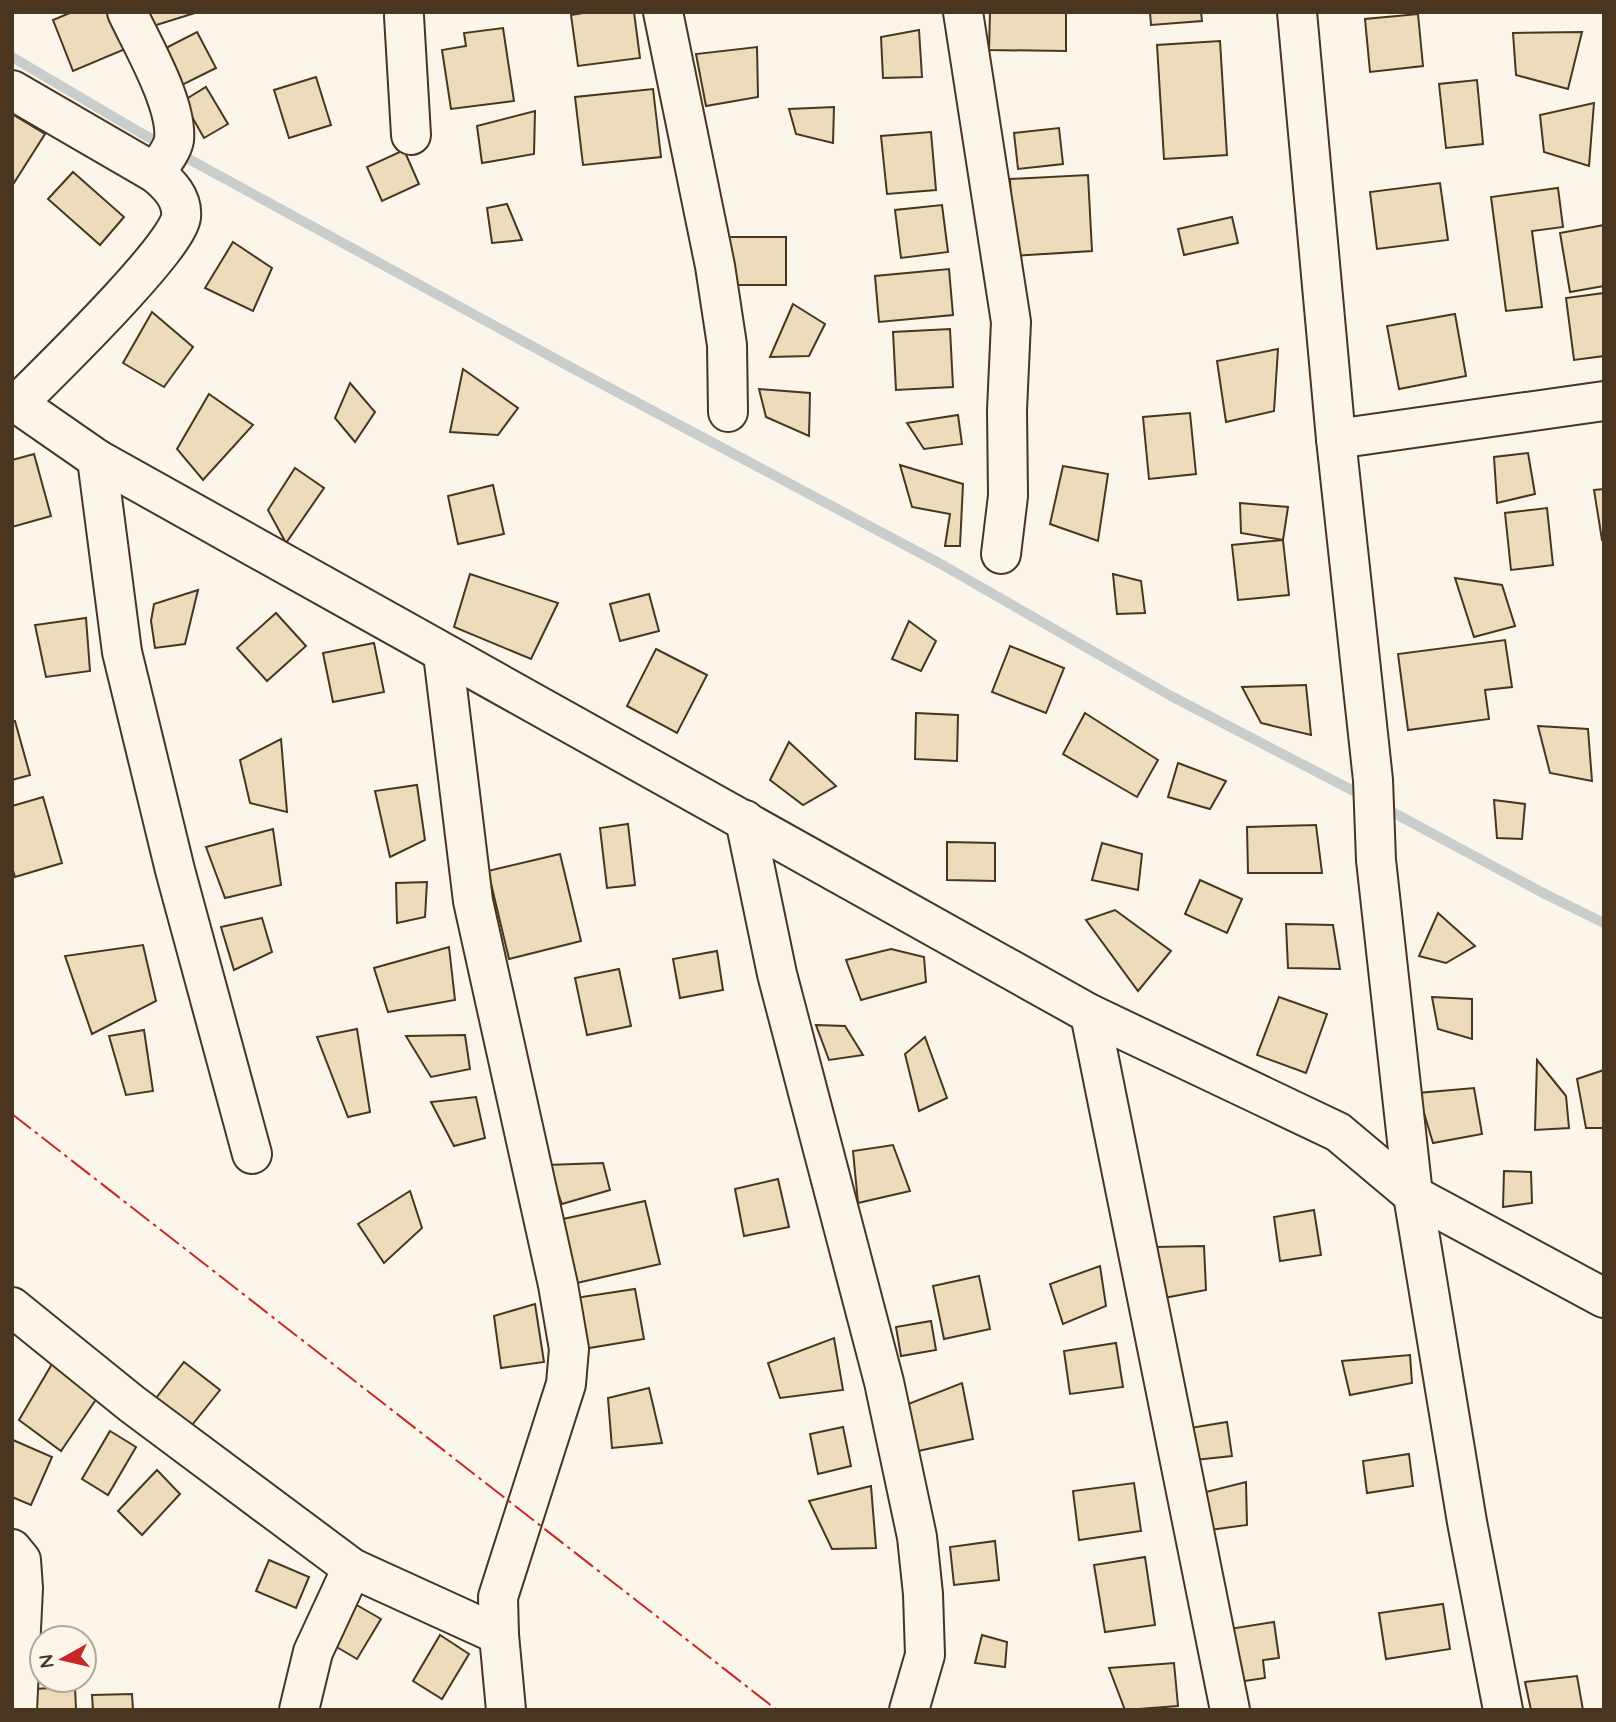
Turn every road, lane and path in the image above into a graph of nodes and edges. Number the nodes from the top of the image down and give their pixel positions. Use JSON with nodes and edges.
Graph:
{"nodes":[{"id":1,"x":127,"y":12,"type":"edge"},
{"id":2,"x":663,"y":12,"type":"edge"},
{"id":3,"x":962,"y":12,"type":"edge"},
{"id":4,"x":1297,"y":12,"type":"edge"},
{"id":5,"x":411,"y":13,"type":"edge"},
{"id":6,"x":12,"y":90,"type":"edge"},
{"id":7,"x":411,"y":135,"type":"dead end"},
{"id":8,"x":164,"y":159,"type":"junction"},
{"id":9,"x":1604,"y":401,"type":"edge"},
{"id":10,"x":15,"y":402,"type":"edge"},
{"id":11,"x":728,"y":412,"type":"dead end"},
{"id":12,"x":1336,"y":439,"type":"junction"},
{"id":13,"x":97,"y":459,"type":"junction"},
{"id":14,"x":1001,"y":554,"type":"dead end"},
{"id":15,"x":443,"y":654,"type":"junction"},
{"id":16,"x":745,"y":820,"type":"junction"},
{"id":17,"x":1090,"y":1014,"type":"junction"},
{"id":18,"x":252,"y":1154,"type":"dead end"},
{"id":19,"x":1413,"y":1195,"type":"junction"},
{"id":20,"x":1604,"y":1298,"type":"edge"},
{"id":21,"x":12,"y":1307,"type":"edge"},
{"id":22,"x":12,"y":1549,"type":"edge"},
{"id":23,"x":352,"y":1568,"type":"junction"},
{"id":24,"x":499,"y":1635,"type":"junction"},
{"id":25,"x":16,"y":1710,"type":"edge"},
{"id":26,"x":299,"y":1710,"type":"edge"},
{"id":27,"x":506,"y":1710,"type":"edge"},
{"id":28,"x":909,"y":1710,"type":"edge"},
{"id":29,"x":1230,"y":1710,"type":"edge"},
{"id":30,"x":1503,"y":1710,"type":"edge"}],
"edges":[{"from":1,"to":8,"type":"street"},
{"from":2,"to":11,"type":"street"},
{"from":3,"to":14,"type":"street"},
{"from":4,"to":12,"type":"street"},
{"from":5,"to":7,"type":"street"},
{"from":6,"to":8,"type":"street"},
{"from":8,"to":10,"type":"street"},
{"from":9,"to":12,"type":"street"},
{"from":10,"to":13,"type":"street"},
{"from":12,"to":19,"type":"street"},
{"from":13,"to":15,"type":"street"},
{"from":13,"to":18,"type":"street"},
{"from":15,"to":16,"type":"street"},
{"from":15,"to":24,"type":"street"},
{"from":16,"to":17,"type":"street"},
{"from":16,"to":28,"type":"street"},
{"from":17,"to":19,"type":"street"},
{"from":17,"to":29,"type":"street"},
{"from":19,"to":20,"type":"street"},
{"from":19,"to":30,"type":"street"},
{"from":21,"to":23,"type":"street"},
{"from":22,"to":25,"type":"street"},
{"from":23,"to":24,"type":"street"},
{"from":23,"to":26,"type":"street"},
{"from":24,"to":27,"type":"street"}]}
